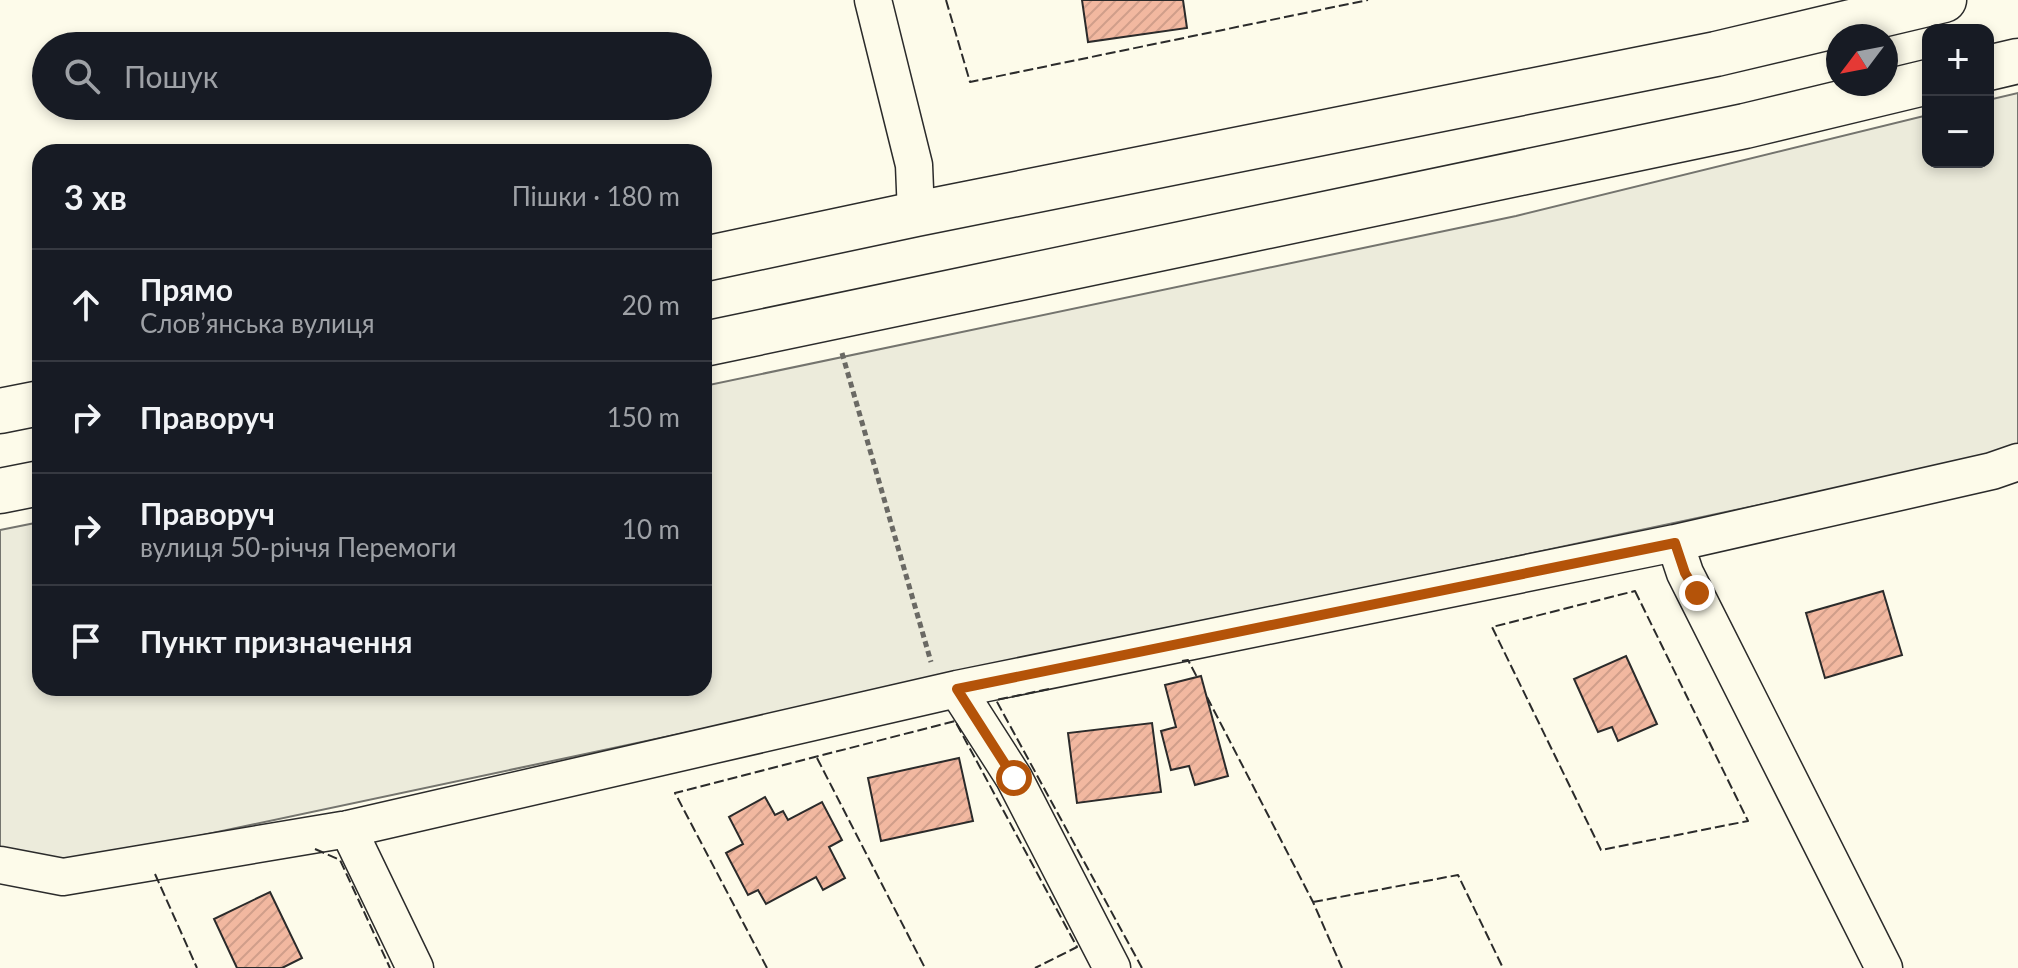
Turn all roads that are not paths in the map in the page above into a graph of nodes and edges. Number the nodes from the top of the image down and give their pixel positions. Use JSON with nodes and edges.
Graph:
{"nodes":[{"id":1,"x":873,"y":0,"type":"edge"},
{"id":2,"x":1944,"y":0,"type":"edge"},
{"id":3,"x":2018,"y":61,"type":"edge"},
{"id":4,"x":1994,"y":67,"type":"edge"},
{"id":5,"x":1922,"y":83,"type":"edge"},
{"id":6,"x":916,"y":214,"type":"junction"},
{"id":7,"x":712,"y":257,"type":"edge"},
{"id":8,"x":712,"y":342,"type":"edge"},
{"id":9,"x":32,"y":405,"type":"edge"},
{"id":10,"x":0,"y":411,"type":"edge"},
{"id":11,"x":2018,"y":462,"type":"edge"},
{"id":12,"x":32,"y":485,"type":"edge"},
{"id":13,"x":0,"y":491,"type":"edge"},
{"id":14,"x":1675,"y":543,"type":"junction"},
{"id":15,"x":949,"y":691,"type":"junction"},
{"id":16,"x":348,"y":829,"type":"junction"},
{"id":17,"x":0,"y":865,"type":"edge"},
{"id":18,"x":415,"y":968,"type":"edge"},
{"id":19,"x":1112,"y":968,"type":"edge"},
{"id":20,"x":1884,"y":968,"type":"edge"}],
"edges":[{"from":1,"to":6,"type":"street"},
{"from":2,"to":6,"type":"main road"},
{"from":3,"to":4,"type":"main road"},
{"from":5,"to":8,"type":"main road"},
{"from":6,"to":7,"type":"main road"},
{"from":9,"to":10,"type":"main road"},
{"from":11,"to":14,"type":"street"},
{"from":12,"to":13,"type":"main road"},
{"from":14,"to":15,"type":"street"},
{"from":14,"to":20,"type":"street"},
{"from":15,"to":16,"type":"street"},
{"from":15,"to":19,"type":"street"},
{"from":16,"to":17,"type":"street"},
{"from":16,"to":18,"type":"street"}]}
